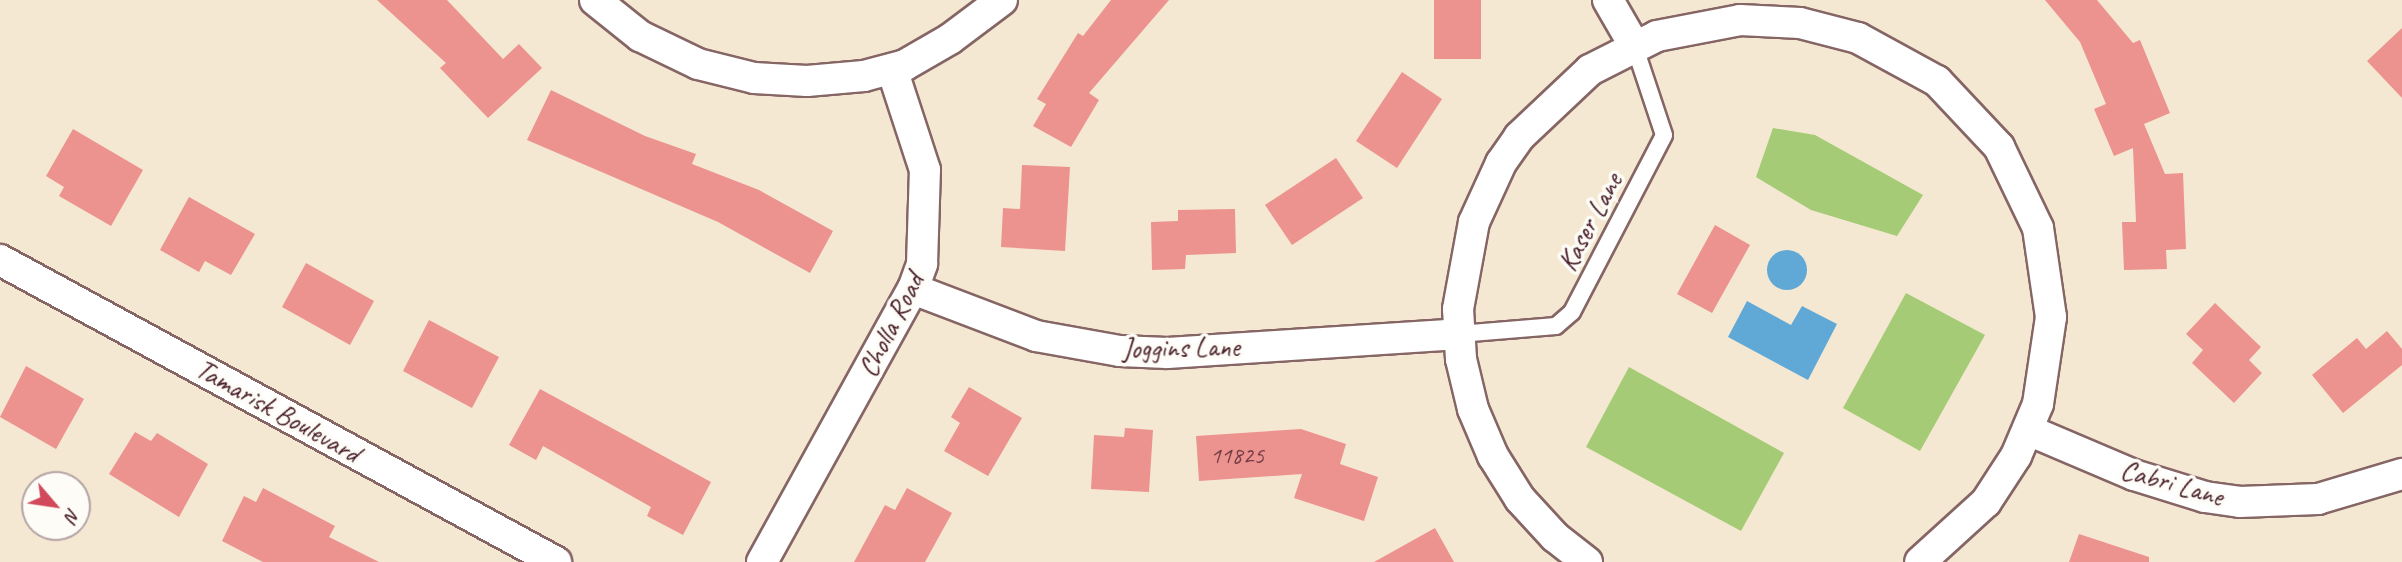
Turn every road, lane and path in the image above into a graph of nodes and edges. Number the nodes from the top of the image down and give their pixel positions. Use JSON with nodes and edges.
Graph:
{"nodes":[{"id":1,"x":595,"y":0,"type":"edge"},
{"id":2,"x":1002,"y":0,"type":"edge"},
{"id":3,"x":1608,"y":0,"type":"edge"},
{"id":4,"x":1634,"y":45,"type":"junction"},
{"id":5,"x":892,"y":69,"type":"junction"},
{"id":6,"x":0,"y":260,"type":"edge"},
{"id":7,"x":913,"y":289,"type":"junction"},
{"id":8,"x":1459,"y":334,"type":"junction"},
{"id":9,"x":2028,"y":430,"type":"junction"},
{"id":10,"x":2400,"y":482,"type":"edge"},
{"id":11,"x":556,"y":562,"type":"edge"},
{"id":12,"x":762,"y":562,"type":"edge"},
{"id":13,"x":1587,"y":562,"type":"edge"},
{"id":14,"x":1920,"y":562,"type":"edge"}],
"edges":[{"from":1,"to":5,"type":"street"},
{"from":2,"to":5,"type":"street"},
{"from":3,"to":4,"type":"street"},
{"from":4,"to":8,"type":"street"},
{"from":4,"to":8,"type":"lane","name":"Kaser Lane"},
{"from":4,"to":9,"type":"street"},
{"from":5,"to":7,"type":"street","name":"Cholla Road"},
{"from":6,"to":11,"type":"street","name":"Tamarisk Boulevard"},
{"from":7,"to":8,"type":"street","name":"Joggins Lane"},
{"from":7,"to":12,"type":"street","name":"Cholla Road"},
{"from":8,"to":13,"type":"street"},
{"from":9,"to":10,"type":"street","name":"Cabri Lane"},
{"from":9,"to":14,"type":"street"}]}
